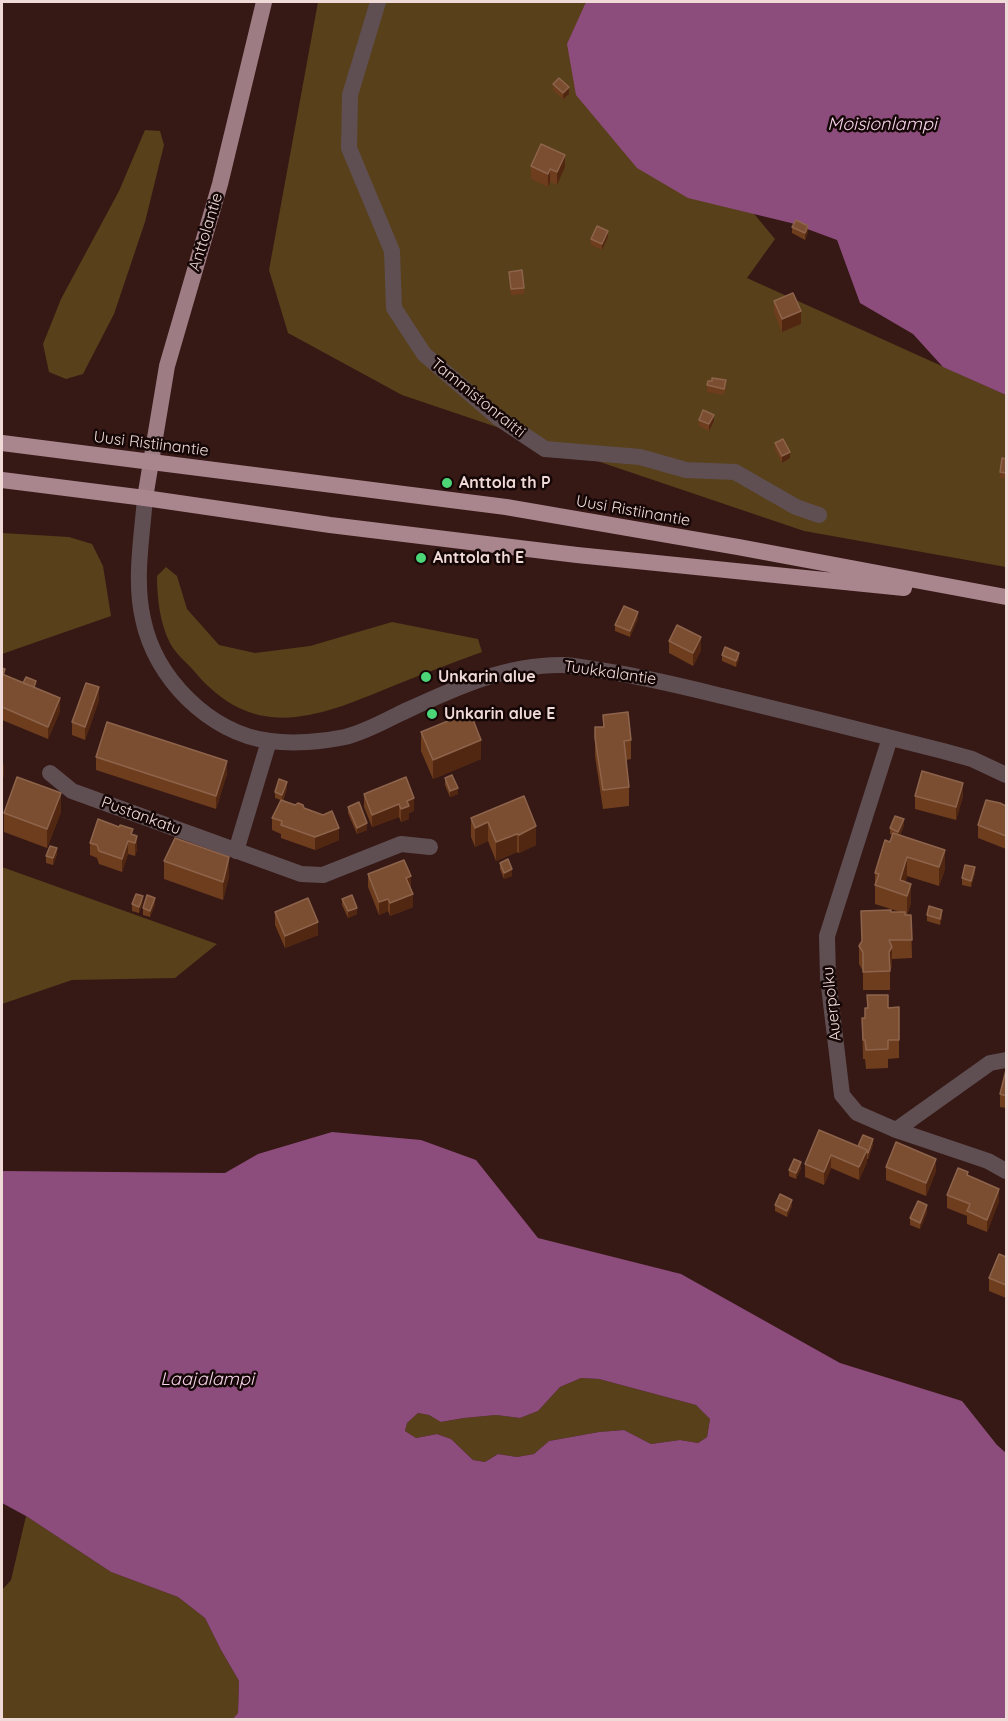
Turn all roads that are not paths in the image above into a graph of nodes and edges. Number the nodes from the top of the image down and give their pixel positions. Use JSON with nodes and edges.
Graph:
{"nodes":[{"id":1,"x":264,"y":2,"type":"edge"},
{"id":2,"x":378,"y":2,"type":"edge"},
{"id":3,"x":2,"y":443,"type":"edge"},
{"id":4,"x":150,"y":463,"type":"junction"},
{"id":5,"x":2,"y":480,"type":"edge"},
{"id":6,"x":145,"y":498,"type":"junction"},
{"id":7,"x":819,"y":515,"type":"dead end"},
{"id":8,"x":1006,"y":597,"type":"edge"},
{"id":9,"x":890,"y":738,"type":"junction"},
{"id":10,"x":269,"y":741,"type":"junction"},
{"id":11,"x":50,"y":772,"type":"dead end"},
{"id":12,"x":1006,"y":775,"type":"edge"},
{"id":13,"x":430,"y":847,"type":"dead end"},
{"id":14,"x":236,"y":851,"type":"junction"},
{"id":15,"x":1006,"y":1060,"type":"edge"},
{"id":16,"x":896,"y":1130,"type":"junction"},
{"id":17,"x":1006,"y":1171,"type":"edge"}],
"edges":[{"from":1,"to":4,"type":"main road","name":"Anttolantie"},
{"from":2,"to":7,"type":"street","name":"Tammistonraitti"},
{"from":3,"to":4,"type":"highway","name":"Uusi Ristiinantie"},
{"from":4,"to":6,"type":"main road","name":"Anttolantie"},
{"from":4,"to":8,"type":"highway","name":"Uusi Ristiinantie"},
{"from":5,"to":6,"type":"highway","name":"Uusi Ristiinantie"},
{"from":6,"to":8,"type":"highway","name":"Uusi Ristiinantie"},
{"from":6,"to":10,"type":"street","name":"Tuukkalantie"},
{"from":9,"to":10,"type":"street","name":"Tuukkalantie"},
{"from":9,"to":12,"type":"street","name":"Tuukkalantie"},
{"from":9,"to":16,"type":"street","name":"Auerpolku"},
{"from":10,"to":14,"type":"street"},
{"from":11,"to":14,"type":"street","name":"Pustankatu"},
{"from":13,"to":14,"type":"street","name":"Pustankatu"},
{"from":15,"to":16,"type":"street"},
{"from":16,"to":17,"type":"street","name":"Auerpolku"}]}
